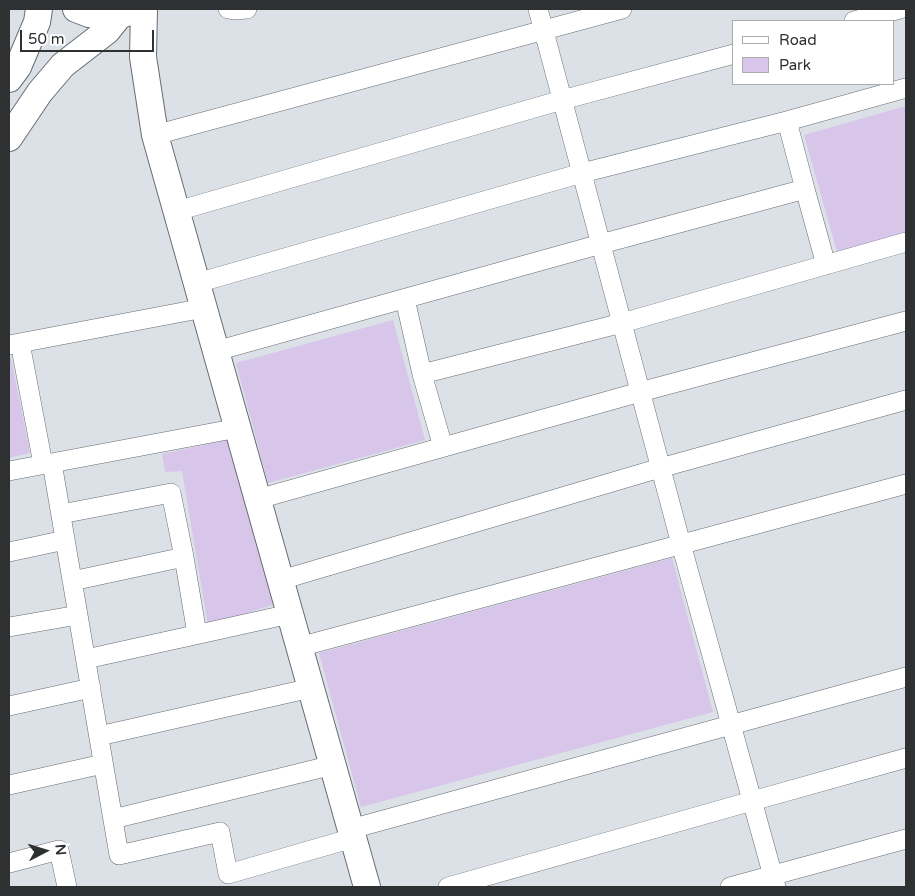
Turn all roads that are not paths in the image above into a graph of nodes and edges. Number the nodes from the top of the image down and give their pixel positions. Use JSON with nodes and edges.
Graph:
{"nodes":[{"id":1,"x":39,"y":9,"type":"edge"},
{"id":2,"x":76,"y":9,"type":"edge"},
{"id":3,"x":144,"y":9,"type":"edge"},
{"id":4,"x":228,"y":9,"type":"edge"},
{"id":5,"x":247,"y":9,"type":"edge"},
{"id":6,"x":538,"y":9,"type":"edge"},
{"id":7,"x":622,"y":9,"type":"edge"},
{"id":8,"x":900,"y":9,"type":"edge"},
{"id":9,"x":128,"y":12,"type":"edge"},
{"id":10,"x":858,"y":20,"type":"edge"},
{"id":11,"x":544,"y":30,"type":"junction"},
{"id":12,"x":732,"y":55,"type":"edge"},
{"id":13,"x":9,"y":79,"type":"edge"},
{"id":14,"x":906,"y":88,"type":"edge"},
{"id":15,"x":562,"y":100,"type":"junction"},
{"id":16,"x":787,"y":121,"type":"junction"},
{"id":17,"x":155,"y":135,"type":"junction"},
{"id":18,"x":9,"y":138,"type":"edge"},
{"id":19,"x":582,"y":173,"type":"junction"},
{"id":20,"x":805,"y":189,"type":"junction"},
{"id":21,"x":177,"y":211,"type":"junction"},
{"id":22,"x":906,"y":242,"type":"edge"},
{"id":23,"x":601,"y":244,"type":"junction"},
{"id":24,"x":826,"y":265,"type":"junction"},
{"id":25,"x":197,"y":283,"type":"junction"},
{"id":26,"x":405,"y":299,"type":"junction"},
{"id":27,"x":204,"y":308,"type":"junction"},
{"id":28,"x":906,"y":321,"type":"edge"},
{"id":29,"x":622,"y":323,"type":"junction"},
{"id":30,"x":14,"y":344,"type":"edge"},
{"id":31,"x":216,"y":351,"type":"junction"},
{"id":32,"x":422,"y":374,"type":"junction"},
{"id":33,"x":640,"y":392,"type":"junction"},
{"id":34,"x":906,"y":400,"type":"edge"},
{"id":35,"x":238,"y":428,"type":"junction"},
{"id":36,"x":443,"y":447,"type":"junction"},
{"id":37,"x":47,"y":464,"type":"junction"},
{"id":38,"x":660,"y":468,"type":"junction"},
{"id":39,"x":9,"y":471,"type":"edge"},
{"id":40,"x":906,"y":484,"type":"edge"},
{"id":41,"x":258,"y":499,"type":"junction"},
{"id":42,"x":61,"y":514,"type":"junction"},
{"id":43,"x":65,"y":540,"type":"junction"},
{"id":44,"x":681,"y":544,"type":"junction"},
{"id":45,"x":9,"y":552,"type":"edge"},
{"id":46,"x":184,"y":557,"type":"junction"},
{"id":47,"x":281,"y":580,"type":"junction"},
{"id":48,"x":72,"y":581,"type":"junction"},
{"id":49,"x":290,"y":614,"type":"junction"},
{"id":50,"x":78,"y":615,"type":"junction"},
{"id":51,"x":9,"y":627,"type":"edge"},
{"id":52,"x":197,"y":634,"type":"junction"},
{"id":53,"x":299,"y":647,"type":"junction"},
{"id":54,"x":86,"y":659,"type":"junction"},
{"id":55,"x":906,"y":677,"type":"edge"},
{"id":56,"x":90,"y":688,"type":"junction"},
{"id":57,"x":311,"y":688,"type":"junction"},
{"id":58,"x":9,"y":706,"type":"edge"},
{"id":59,"x":731,"y":725,"type":"junction"},
{"id":60,"x":99,"y":736,"type":"junction"},
{"id":61,"x":906,"y":758,"type":"edge"},
{"id":62,"x":103,"y":764,"type":"junction"},
{"id":63,"x":333,"y":765,"type":"junction"},
{"id":64,"x":9,"y":785,"type":"edge"},
{"id":65,"x":752,"y":800,"type":"junction"},
{"id":66,"x":113,"y":819,"type":"junction"},
{"id":67,"x":352,"y":833,"type":"junction"},
{"id":68,"x":906,"y":839,"type":"edge"},
{"id":69,"x":9,"y":863,"type":"edge"},
{"id":70,"x":774,"y":881,"type":"edge"},
{"id":71,"x":67,"y":887,"type":"edge"},
{"id":72,"x":367,"y":887,"type":"edge"},
{"id":73,"x":448,"y":887,"type":"edge"},
{"id":74,"x":730,"y":887,"type":"edge"}],
"edges":[{"from":1,"to":13,"type":"street"},
{"from":2,"to":9,"type":"street"},
{"from":3,"to":17,"type":"street"},
{"from":4,"to":5,"type":"street"},
{"from":6,"to":11,"type":"street"},
{"from":7,"to":11,"type":"street"},
{"from":8,"to":10,"type":"street"},
{"from":9,"to":18,"type":"street"},
{"from":11,"to":15,"type":"street"},
{"from":11,"to":17,"type":"street"},
{"from":12,"to":15,"type":"street"},
{"from":14,"to":16,"type":"street"},
{"from":15,"to":19,"type":"street"},
{"from":15,"to":21,"type":"street"},
{"from":16,"to":19,"type":"street"},
{"from":16,"to":20,"type":"street"},
{"from":17,"to":21,"type":"street"},
{"from":19,"to":23,"type":"street"},
{"from":19,"to":25,"type":"street"},
{"from":20,"to":23,"type":"street"},
{"from":20,"to":24,"type":"street"},
{"from":21,"to":25,"type":"street"},
{"from":22,"to":24,"type":"street"},
{"from":23,"to":26,"type":"street"},
{"from":23,"to":29,"type":"street"},
{"from":24,"to":29,"type":"street"},
{"from":25,"to":27,"type":"street"},
{"from":26,"to":31,"type":"street"},
{"from":26,"to":32,"type":"street"},
{"from":27,"to":30,"type":"street"},
{"from":27,"to":31,"type":"street"},
{"from":28,"to":33,"type":"street"},
{"from":29,"to":32,"type":"street"},
{"from":29,"to":33,"type":"street"},
{"from":30,"to":37,"type":"street"},
{"from":31,"to":35,"type":"street"},
{"from":32,"to":36,"type":"street"},
{"from":33,"to":36,"type":"street"},
{"from":33,"to":38,"type":"street"},
{"from":34,"to":38,"type":"street"},
{"from":35,"to":37,"type":"street"},
{"from":35,"to":41,"type":"street"},
{"from":36,"to":41,"type":"street"},
{"from":37,"to":39,"type":"street"},
{"from":37,"to":42,"type":"street"},
{"from":38,"to":44,"type":"street"},
{"from":38,"to":47,"type":"street"},
{"from":40,"to":44,"type":"street"},
{"from":41,"to":47,"type":"street"},
{"from":42,"to":43,"type":"street"},
{"from":42,"to":46,"type":"street"},
{"from":43,"to":45,"type":"street"},
{"from":43,"to":48,"type":"street"},
{"from":44,"to":53,"type":"street"},
{"from":44,"to":59,"type":"street"},
{"from":46,"to":48,"type":"street"},
{"from":46,"to":52,"type":"street"},
{"from":47,"to":49,"type":"street"},
{"from":48,"to":50,"type":"street"},
{"from":49,"to":52,"type":"street"},
{"from":49,"to":53,"type":"street"},
{"from":50,"to":51,"type":"street"},
{"from":50,"to":54,"type":"street"},
{"from":52,"to":54,"type":"street"},
{"from":53,"to":57,"type":"street"},
{"from":54,"to":56,"type":"street"},
{"from":55,"to":59,"type":"street"},
{"from":56,"to":58,"type":"street"},
{"from":56,"to":60,"type":"street"},
{"from":57,"to":60,"type":"street"},
{"from":57,"to":63,"type":"street"},
{"from":59,"to":65,"type":"street"},
{"from":59,"to":67,"type":"street"},
{"from":60,"to":62,"type":"street"},
{"from":61,"to":65,"type":"street"},
{"from":62,"to":64,"type":"street"},
{"from":62,"to":66,"type":"street"},
{"from":63,"to":66,"type":"street"},
{"from":63,"to":67,"type":"street"},
{"from":65,"to":70,"type":"street"},
{"from":65,"to":73,"type":"street"},
{"from":66,"to":67,"type":"street"},
{"from":67,"to":72,"type":"street"},
{"from":68,"to":70,"type":"street"},
{"from":69,"to":71,"type":"street"},
{"from":70,"to":74,"type":"street"}]}
